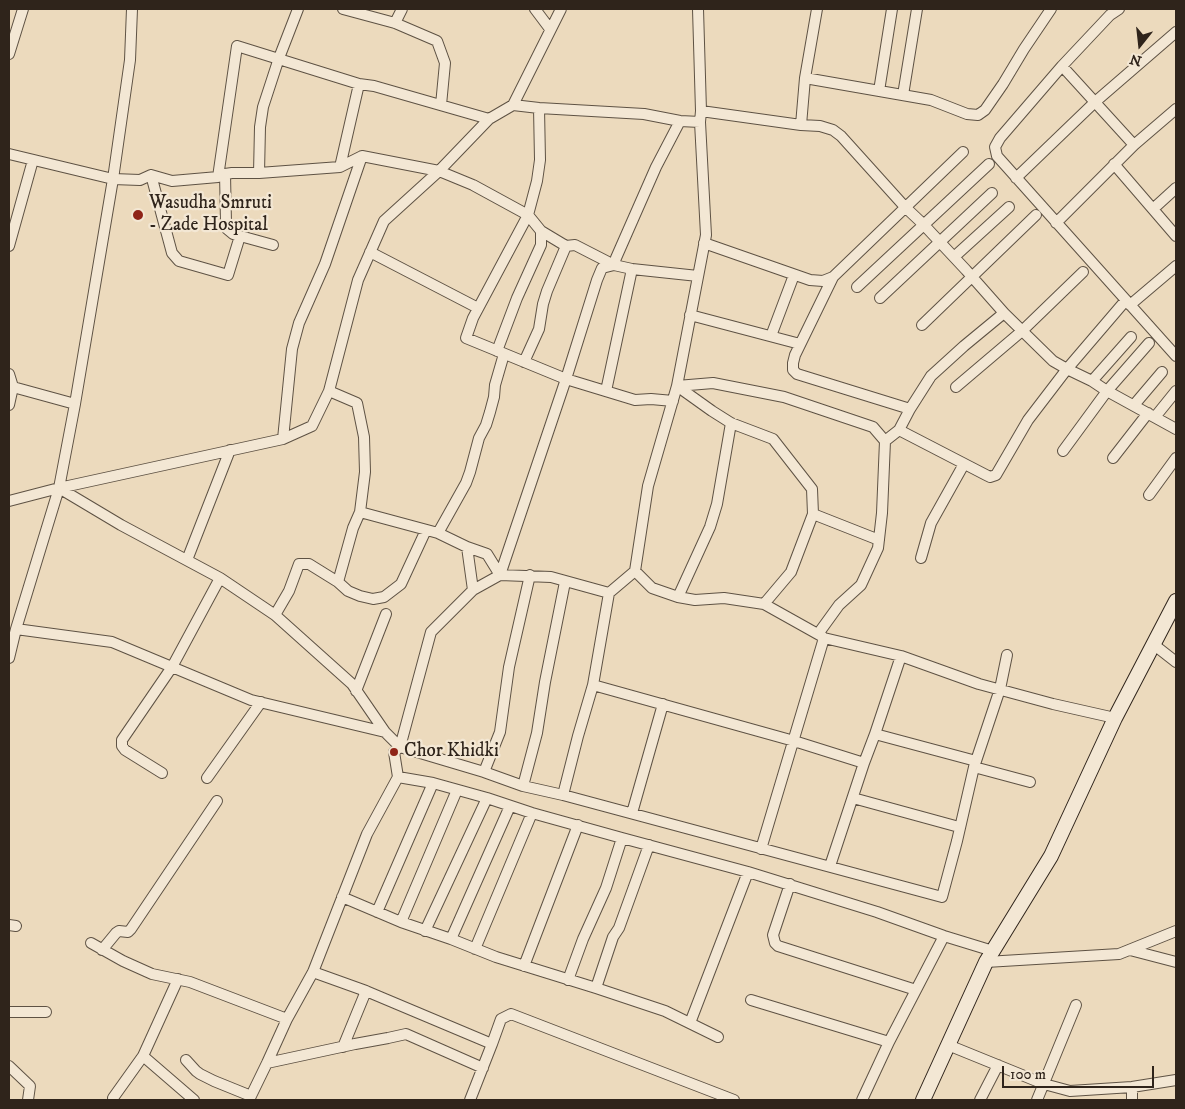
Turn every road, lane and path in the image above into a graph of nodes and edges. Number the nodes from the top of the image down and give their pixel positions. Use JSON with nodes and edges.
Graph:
{"nodes":[{"id":1,"x":24,"y":9,"type":"edge"},
{"id":2,"x":132,"y":9,"type":"edge"},
{"id":3,"x":298,"y":9,"type":"edge"},
{"id":4,"x":343,"y":9,"type":"edge"},
{"id":5,"x":402,"y":9,"type":"edge"},
{"id":6,"x":535,"y":9,"type":"edge"},
{"id":7,"x":561,"y":9,"type":"edge"},
{"id":8,"x":698,"y":9,"type":"edge"},
{"id":9,"x":817,"y":9,"type":"edge"},
{"id":10,"x":892,"y":9,"type":"edge"},
{"id":11,"x":917,"y":9,"type":"edge"},
{"id":12,"x":1051,"y":9,"type":"edge"},
{"id":13,"x":1119,"y":9,"type":"edge"},
{"id":14,"x":373,"y":12,"type":"edge"},
{"id":15,"x":395,"y":22,"type":"junction"},
{"id":16,"x":550,"y":29,"type":"junction"},
{"id":17,"x":1176,"y":32,"type":"edge"},
{"id":18,"x":9,"y":54,"type":"edge"},
{"id":19,"x":279,"y":58,"type":"junction"},
{"id":20,"x":1062,"y":66,"type":"junction"},
{"id":21,"x":805,"y":78,"type":"junction"},
{"id":22,"x":360,"y":84,"type":"junction"},
{"id":23,"x":879,"y":91,"type":"junction"},
{"id":24,"x":903,"y":95,"type":"junction"},
{"id":25,"x":1096,"y":102,"type":"junction"},
{"id":26,"x":442,"y":105,"type":"junction"},
{"id":27,"x":513,"y":105,"type":"junction"},
{"id":28,"x":539,"y":108,"type":"junction"},
{"id":29,"x":1176,"y":108,"type":"edge"},
{"id":30,"x":701,"y":111,"type":"junction"},
{"id":31,"x":489,"y":119,"type":"junction"},
{"id":32,"x":680,"y":121,"type":"junction"},
{"id":33,"x":700,"y":122,"type":"junction"},
{"id":34,"x":801,"y":125,"type":"junction"},
{"id":35,"x":1134,"y":145,"type":"junction"},
{"id":36,"x":963,"y":152,"type":"dead end"},
{"id":37,"x":9,"y":154,"type":"edge"},
{"id":38,"x":362,"y":156,"type":"junction"},
{"id":39,"x":34,"y":160,"type":"junction"},
{"id":40,"x":989,"y":164,"type":"dead end"},
{"id":41,"x":1114,"y":164,"type":"junction"},
{"id":42,"x":340,"y":167,"type":"junction"},
{"id":43,"x":439,"y":171,"type":"junction"},
{"id":44,"x":259,"y":173,"type":"junction"},
{"id":45,"x":150,"y":175,"type":"junction"},
{"id":46,"x":221,"y":175,"type":"junction"},
{"id":47,"x":1016,"y":178,"type":"junction"},
{"id":48,"x":113,"y":179,"type":"junction"},
{"id":49,"x":1176,"y":188,"type":"edge"},
{"id":50,"x":992,"y":193,"type":"dead end"},
{"id":51,"x":905,"y":207,"type":"junction"},
{"id":52,"x":1009,"y":207,"type":"dead end"},
{"id":53,"x":1153,"y":209,"type":"junction"},
{"id":54,"x":528,"y":215,"type":"junction"},
{"id":55,"x":1036,"y":215,"type":"dead end"},
{"id":56,"x":1056,"y":223,"type":"junction"},
{"id":57,"x":923,"y":224,"type":"junction"},
{"id":58,"x":541,"y":231,"type":"junction"},
{"id":59,"x":240,"y":236,"type":"junction"},
{"id":60,"x":1176,"y":236,"type":"edge"},
{"id":61,"x":940,"y":242,"type":"junction"},
{"id":62,"x":704,"y":243,"type":"junction"},
{"id":63,"x":273,"y":245,"type":"dead end"},
{"id":64,"x":9,"y":246,"type":"edge"},
{"id":65,"x":566,"y":246,"type":"junction"},
{"id":66,"x":370,"y":252,"type":"junction"},
{"id":67,"x":954,"y":257,"type":"junction"},
{"id":68,"x":614,"y":265,"type":"junction"},
{"id":69,"x":1176,"y":266,"type":"edge"},
{"id":70,"x":632,"y":269,"type":"junction"},
{"id":71,"x":1083,"y":272,"type":"dead end"},
{"id":72,"x":794,"y":275,"type":"junction"},
{"id":73,"x":698,"y":276,"type":"junction"},
{"id":74,"x":833,"y":277,"type":"junction"},
{"id":75,"x":972,"y":277,"type":"junction"},
{"id":76,"x":857,"y":287,"type":"dead end"},
{"id":77,"x":880,"y":298,"type":"dead end"},
{"id":78,"x":1128,"y":303,"type":"junction"},
{"id":79,"x":478,"y":308,"type":"junction"},
{"id":80,"x":1004,"y":313,"type":"junction"},
{"id":81,"x":690,"y":315,"type":"junction"},
{"id":82,"x":922,"y":325,"type":"dead end"},
{"id":83,"x":1022,"y":331,"type":"junction"},
{"id":84,"x":771,"y":336,"type":"junction"},
{"id":85,"x":1131,"y":337,"type":"dead end"},
{"id":86,"x":1149,"y":343,"type":"dead end"},
{"id":87,"x":800,"y":344,"type":"junction"},
{"id":88,"x":501,"y":352,"type":"junction"},
{"id":89,"x":1176,"y":356,"type":"edge"},
{"id":90,"x":524,"y":362,"type":"junction"},
{"id":91,"x":1066,"y":369,"type":"junction"},
{"id":92,"x":1162,"y":372,"type":"dead end"},
{"id":93,"x":9,"y":374,"type":"edge"},
{"id":94,"x":566,"y":379,"type":"junction"},
{"id":95,"x":1092,"y":381,"type":"junction"},
{"id":96,"x":677,"y":386,"type":"junction"},
{"id":97,"x":13,"y":387,"type":"junction"},
{"id":98,"x":956,"y":387,"type":"dead end"},
{"id":99,"x":606,"y":391,"type":"junction"},
{"id":100,"x":1107,"y":391,"type":"junction"},
{"id":101,"x":1176,"y":391,"type":"edge"},
{"id":102,"x":329,"y":392,"type":"junction"},
{"id":103,"x":672,"y":401,"type":"junction"},
{"id":104,"x":75,"y":404,"type":"junction"},
{"id":105,"x":9,"y":405,"type":"edge"},
{"id":106,"x":1134,"y":405,"type":"junction"},
{"id":107,"x":910,"y":409,"type":"junction"},
{"id":108,"x":1152,"y":415,"type":"junction"},
{"id":109,"x":731,"y":422,"type":"junction"},
{"id":110,"x":1176,"y":429,"type":"edge"},
{"id":111,"x":899,"y":430,"type":"junction"},
{"id":112,"x":283,"y":439,"type":"junction"},
{"id":113,"x":885,"y":441,"type":"junction"},
{"id":114,"x":230,"y":450,"type":"junction"},
{"id":115,"x":1063,"y":451,"type":"dead end"},
{"id":116,"x":1113,"y":458,"type":"dead end"},
{"id":117,"x":1176,"y":458,"type":"edge"},
{"id":118,"x":964,"y":464,"type":"junction"},
{"id":119,"x":59,"y":488,"type":"junction"},
{"id":120,"x":1149,"y":495,"type":"dead end"},
{"id":121,"x":9,"y":501,"type":"edge"},
{"id":122,"x":360,"y":512,"type":"junction"},
{"id":123,"x":813,"y":514,"type":"junction"},
{"id":124,"x":426,"y":530,"type":"junction"},
{"id":125,"x":438,"y":533,"type":"junction"},
{"id":126,"x":879,"y":540,"type":"junction"},
{"id":127,"x":467,"y":547,"type":"junction"},
{"id":128,"x":920,"y":558,"type":"dead end"},
{"id":129,"x":187,"y":560,"type":"junction"},
{"id":130,"x":635,"y":571,"type":"junction"},
{"id":131,"x":500,"y":575,"type":"junction"},
{"id":132,"x":530,"y":576,"type":"junction"},
{"id":133,"x":220,"y":578,"type":"junction"},
{"id":134,"x":338,"y":582,"type":"junction"},
{"id":135,"x":565,"y":582,"type":"junction"},
{"id":136,"x":473,"y":590,"type":"junction"},
{"id":137,"x":609,"y":593,"type":"junction"},
{"id":138,"x":678,"y":597,"type":"junction"},
{"id":139,"x":1176,"y":601,"type":"edge"},
{"id":140,"x":764,"y":604,"type":"junction"},
{"id":141,"x":386,"y":614,"type":"dead end"},
{"id":142,"x":275,"y":615,"type":"junction"},
{"id":143,"x":16,"y":629,"type":"junction"},
{"id":144,"x":821,"y":636,"type":"junction"},
{"id":145,"x":1153,"y":644,"type":"junction"},
{"id":146,"x":1007,"y":655,"type":"dead end"},
{"id":147,"x":901,"y":656,"type":"junction"},
{"id":148,"x":9,"y":658,"type":"edge"},
{"id":149,"x":1176,"y":662,"type":"edge"},
{"id":150,"x":172,"y":667,"type":"junction"},
{"id":151,"x":593,"y":685,"type":"junction"},
{"id":152,"x":1000,"y":689,"type":"junction"},
{"id":153,"x":356,"y":691,"type":"junction"},
{"id":154,"x":261,"y":702,"type":"junction"},
{"id":155,"x":663,"y":704,"type":"junction"},
{"id":156,"x":1115,"y":718,"type":"junction"},
{"id":157,"x":385,"y":732,"type":"junction"},
{"id":158,"x":874,"y":734,"type":"junction"},
{"id":159,"x":794,"y":741,"type":"junction"},
{"id":160,"x":400,"y":747,"type":"junction"},
{"id":161,"x":864,"y":763,"type":"junction"},
{"id":162,"x":975,"y":764,"type":"junction"},
{"id":163,"x":484,"y":772,"type":"junction"},
{"id":164,"x":162,"y":773,"type":"dead end"},
{"id":165,"x":398,"y":777,"type":"junction"},
{"id":166,"x":208,"y":778,"type":"dead end"},
{"id":167,"x":1030,"y":782,"type":"dead end"},
{"id":168,"x":433,"y":783,"type":"junction"},
{"id":169,"x":523,"y":786,"type":"junction"},
{"id":170,"x":457,"y":790,"type":"junction"},
{"id":171,"x":563,"y":795,"type":"junction"},
{"id":172,"x":487,"y":798,"type":"junction"},
{"id":173,"x":853,"y":798,"type":"junction"},
{"id":174,"x":217,"y":801,"type":"dead end"},
{"id":175,"x":510,"y":806,"type":"junction"},
{"id":176,"x":532,"y":813,"type":"junction"},
{"id":177,"x":632,"y":813,"type":"junction"},
{"id":178,"x":578,"y":825,"type":"junction"},
{"id":179,"x":959,"y":827,"type":"junction"},
{"id":180,"x":622,"y":838,"type":"junction"},
{"id":181,"x":649,"y":846,"type":"junction"},
{"id":182,"x":762,"y":848,"type":"junction"},
{"id":183,"x":830,"y":866,"type":"junction"},
{"id":184,"x":748,"y":872,"type":"junction"},
{"id":185,"x":790,"y":884,"type":"junction"},
{"id":186,"x":342,"y":896,"type":"junction"},
{"id":187,"x":377,"y":912,"type":"junction"},
{"id":188,"x":401,"y":922,"type":"junction"},
{"id":189,"x":425,"y":931,"type":"junction"},
{"id":190,"x":1176,"y":931,"type":"edge"},
{"id":191,"x":944,"y":936,"type":"junction"},
{"id":192,"x":451,"y":939,"type":"junction"},
{"id":193,"x":90,"y":943,"type":"dead end"},
{"id":194,"x":475,"y":949,"type":"junction"},
{"id":195,"x":102,"y":950,"type":"junction"},
{"id":196,"x":1130,"y":950,"type":"junction"},
{"id":197,"x":989,"y":956,"type":"junction"},
{"id":198,"x":1176,"y":962,"type":"edge"},
{"id":199,"x":524,"y":966,"type":"junction"},
{"id":200,"x":312,"y":972,"type":"junction"},
{"id":201,"x":178,"y":979,"type":"junction"},
{"id":202,"x":568,"y":980,"type":"junction"},
{"id":203,"x":596,"y":988,"type":"junction"},
{"id":204,"x":916,"y":990,"type":"junction"},
{"id":205,"x":366,"y":991,"type":"junction"},
{"id":206,"x":751,"y":1000,"type":"dead end"},
{"id":207,"x":1076,"y":1005,"type":"dead end"},
{"id":208,"x":9,"y":1012,"type":"edge"},
{"id":209,"x":46,"y":1012,"type":"dead end"},
{"id":210,"x":287,"y":1019,"type":"junction"},
{"id":211,"x":690,"y":1023,"type":"junction"},
{"id":212,"x":718,"y":1037,"type":"dead end"},
{"id":213,"x":889,"y":1042,"type":"junction"},
{"id":214,"x":492,"y":1044,"type":"junction"},
{"id":215,"x":948,"y":1045,"type":"junction"},
{"id":216,"x":343,"y":1047,"type":"junction"},
{"id":217,"x":143,"y":1056,"type":"junction"},
{"id":218,"x":186,"y":1060,"type":"dead end"},
{"id":219,"x":267,"y":1063,"type":"junction"},
{"id":220,"x":998,"y":1065,"type":"junction"},
{"id":221,"x":9,"y":1066,"type":"edge"},
{"id":222,"x":483,"y":1068,"type":"junction"},
{"id":223,"x":1176,"y":1080,"type":"edge"},
{"id":224,"x":1044,"y":1084,"type":"junction"},
{"id":225,"x":1132,"y":1087,"type":"junction"},
{"id":226,"x":250,"y":1098,"type":"edge"},
{"id":227,"x":28,"y":1100,"type":"edge"},
{"id":228,"x":115,"y":1100,"type":"edge"},
{"id":229,"x":194,"y":1100,"type":"edge"},
{"id":230,"x":470,"y":1100,"type":"edge"},
{"id":231,"x":734,"y":1100,"type":"edge"},
{"id":232,"x":862,"y":1100,"type":"edge"},
{"id":233,"x":923,"y":1100,"type":"edge"},
{"id":234,"x":980,"y":1100,"type":"edge"},
{"id":235,"x":1037,"y":1100,"type":"edge"},
{"id":236,"x":1132,"y":1100,"type":"edge"}],
"edges":[{"from":1,"to":18,"type":"street"},
{"from":2,"to":48,"type":"street"},
{"from":3,"to":19,"type":"street"},
{"from":4,"to":14,"type":"street"},
{"from":5,"to":15,"type":"street"},
{"from":6,"to":16,"type":"street"},
{"from":7,"to":16,"type":"street"},
{"from":8,"to":30,"type":"street"},
{"from":9,"to":21,"type":"street"},
{"from":10,"to":23,"type":"street"},
{"from":11,"to":24,"type":"street"},
{"from":12,"to":24,"type":"street"},
{"from":13,"to":20,"type":"street"},
{"from":14,"to":15,"type":"street"},
{"from":15,"to":26,"type":"street"},
{"from":16,"to":27,"type":"street"},
{"from":17,"to":25,"type":"street"},
{"from":19,"to":22,"type":"street"},
{"from":19,"to":44,"type":"street"},
{"from":19,"to":46,"type":"street"},
{"from":20,"to":25,"type":"street"},
{"from":20,"to":47,"type":"street"},
{"from":21,"to":23,"type":"street"},
{"from":21,"to":34,"type":"street"},
{"from":22,"to":26,"type":"street"},
{"from":22,"to":42,"type":"street"},
{"from":23,"to":24,"type":"street"},
{"from":25,"to":35,"type":"street"},
{"from":25,"to":47,"type":"street"},
{"from":26,"to":31,"type":"street"},
{"from":27,"to":28,"type":"street"},
{"from":27,"to":31,"type":"street"},
{"from":28,"to":32,"type":"street"},
{"from":28,"to":54,"type":"street"},
{"from":29,"to":35,"type":"street"},
{"from":30,"to":33,"type":"street"},
{"from":30,"to":34,"type":"street"},
{"from":31,"to":43,"type":"street"},
{"from":32,"to":33,"type":"street"},
{"from":32,"to":68,"type":"street"},
{"from":33,"to":62,"type":"street"},
{"from":34,"to":51,"type":"street"},
{"from":35,"to":41,"type":"street"},
{"from":36,"to":51,"type":"street"},
{"from":37,"to":39,"type":"street"},
{"from":38,"to":42,"type":"street"},
{"from":38,"to":43,"type":"street"},
{"from":38,"to":112,"type":"street"},
{"from":39,"to":48,"type":"street"},
{"from":39,"to":64,"type":"street"},
{"from":40,"to":57,"type":"street"},
{"from":41,"to":53,"type":"street"},
{"from":41,"to":56,"type":"street"},
{"from":42,"to":44,"type":"street"},
{"from":43,"to":54,"type":"street"},
{"from":43,"to":66,"type":"street"},
{"from":44,"to":46,"type":"street"},
{"from":45,"to":46,"type":"street"},
{"from":45,"to":48,"type":"street"},
{"from":45,"to":59,"type":"street"},
{"from":46,"to":59,"type":"street"},
{"from":47,"to":56,"type":"street"},
{"from":48,"to":104,"type":"street"},
{"from":49,"to":53,"type":"street"},
{"from":50,"to":61,"type":"street"},
{"from":51,"to":57,"type":"street"},
{"from":51,"to":74,"type":"street"},
{"from":52,"to":67,"type":"street"},
{"from":53,"to":60,"type":"street"},
{"from":54,"to":58,"type":"street"},
{"from":54,"to":79,"type":"street"},
{"from":55,"to":75,"type":"street"},
{"from":56,"to":78,"type":"street"},
{"from":57,"to":61,"type":"street"},
{"from":57,"to":76,"type":"street"},
{"from":58,"to":65,"type":"street"},
{"from":58,"to":88,"type":"street"},
{"from":59,"to":63,"type":"street"},
{"from":61,"to":67,"type":"street"},
{"from":61,"to":77,"type":"street"},
{"from":62,"to":72,"type":"street"},
{"from":62,"to":73,"type":"street"},
{"from":65,"to":68,"type":"street"},
{"from":65,"to":90,"type":"street"},
{"from":66,"to":79,"type":"street"},
{"from":66,"to":102,"type":"street"},
{"from":67,"to":75,"type":"street"},
{"from":68,"to":70,"type":"street"},
{"from":68,"to":94,"type":"street"},
{"from":69,"to":78,"type":"street"},
{"from":70,"to":73,"type":"street"},
{"from":70,"to":99,"type":"street"},
{"from":71,"to":83,"type":"street"},
{"from":72,"to":74,"type":"street"},
{"from":72,"to":84,"type":"street"},
{"from":73,"to":81,"type":"street"},
{"from":74,"to":87,"type":"street"},
{"from":75,"to":80,"type":"street"},
{"from":75,"to":82,"type":"street"},
{"from":78,"to":89,"type":"street"},
{"from":78,"to":91,"type":"street"},
{"from":79,"to":88,"type":"street"},
{"from":80,"to":83,"type":"street"},
{"from":80,"to":107,"type":"street"},
{"from":81,"to":84,"type":"street"},
{"from":81,"to":96,"type":"street"},
{"from":83,"to":91,"type":"street"},
{"from":83,"to":98,"type":"street"},
{"from":84,"to":87,"type":"street"},
{"from":85,"to":95,"type":"street"},
{"from":86,"to":100,"type":"street"},
{"from":87,"to":107,"type":"street"},
{"from":88,"to":90,"type":"street"},
{"from":88,"to":125,"type":"street"},
{"from":90,"to":94,"type":"street"},
{"from":91,"to":95,"type":"street"},
{"from":91,"to":118,"type":"street"},
{"from":92,"to":106,"type":"street"},
{"from":93,"to":97,"type":"street"},
{"from":94,"to":99,"type":"street"},
{"from":94,"to":131,"type":"street"},
{"from":95,"to":100,"type":"street"},
{"from":96,"to":103,"type":"street"},
{"from":96,"to":109,"type":"street"},
{"from":96,"to":113,"type":"street"},
{"from":97,"to":104,"type":"street"},
{"from":97,"to":105,"type":"street"},
{"from":99,"to":103,"type":"street"},
{"from":100,"to":106,"type":"street"},
{"from":100,"to":115,"type":"street"},
{"from":101,"to":108,"type":"street"},
{"from":102,"to":112,"type":"street"},
{"from":102,"to":122,"type":"street"},
{"from":103,"to":130,"type":"street"},
{"from":104,"to":119,"type":"street"},
{"from":106,"to":108,"type":"street"},
{"from":107,"to":111,"type":"street"},
{"from":108,"to":110,"type":"street"},
{"from":108,"to":116,"type":"street"},
{"from":109,"to":123,"type":"street"},
{"from":109,"to":138,"type":"street"},
{"from":111,"to":113,"type":"street"},
{"from":111,"to":118,"type":"street"},
{"from":112,"to":114,"type":"street"},
{"from":113,"to":126,"type":"street"},
{"from":114,"to":119,"type":"street"},
{"from":114,"to":129,"type":"street"},
{"from":117,"to":120,"type":"street"},
{"from":118,"to":128,"type":"street"},
{"from":119,"to":121,"type":"street"},
{"from":119,"to":129,"type":"street"},
{"from":119,"to":143,"type":"street"},
{"from":122,"to":124,"type":"street"},
{"from":122,"to":134,"type":"street"},
{"from":123,"to":126,"type":"street"},
{"from":123,"to":140,"type":"street"},
{"from":124,"to":125,"type":"street"},
{"from":124,"to":134,"type":"street"},
{"from":125,"to":127,"type":"street"},
{"from":126,"to":144,"type":"street"},
{"from":127,"to":131,"type":"street"},
{"from":127,"to":136,"type":"street"},
{"from":129,"to":133,"type":"street"},
{"from":130,"to":137,"type":"street"},
{"from":130,"to":138,"type":"street"},
{"from":131,"to":132,"type":"street"},
{"from":131,"to":136,"type":"street"},
{"from":132,"to":135,"type":"street"},
{"from":132,"to":163,"type":"street"},
{"from":133,"to":142,"type":"street"},
{"from":133,"to":150,"type":"street"},
{"from":134,"to":142,"type":"street"},
{"from":135,"to":137,"type":"street"},
{"from":135,"to":169,"type":"street"},
{"from":136,"to":160,"type":"street"},
{"from":137,"to":151,"type":"street"},
{"from":138,"to":140,"type":"street"},
{"from":139,"to":145,"type":"main road"},
{"from":140,"to":144,"type":"street"},
{"from":141,"to":153,"type":"street"},
{"from":142,"to":153,"type":"street"},
{"from":143,"to":148,"type":"street"},
{"from":143,"to":150,"type":"street"},
{"from":144,"to":147,"type":"street"},
{"from":144,"to":159,"type":"street"},
{"from":145,"to":149,"type":"street"},
{"from":145,"to":156,"type":"main road"},
{"from":146,"to":152,"type":"street"},
{"from":147,"to":152,"type":"street"},
{"from":147,"to":158,"type":"street"},
{"from":150,"to":154,"type":"street"},
{"from":150,"to":164,"type":"street"},
{"from":151,"to":155,"type":"street"},
{"from":151,"to":171,"type":"street"},
{"from":152,"to":156,"type":"street"},
{"from":152,"to":162,"type":"street"},
{"from":153,"to":157,"type":"street"},
{"from":154,"to":157,"type":"street"},
{"from":154,"to":166,"type":"street"},
{"from":155,"to":159,"type":"street"},
{"from":155,"to":177,"type":"street"},
{"from":156,"to":197,"type":"main road"},
{"from":157,"to":160,"type":"street"},
{"from":158,"to":161,"type":"street"},
{"from":158,"to":162,"type":"street"},
{"from":159,"to":161,"type":"street"},
{"from":159,"to":182,"type":"street"},
{"from":160,"to":163,"type":"street"},
{"from":160,"to":165,"type":"street"},
{"from":161,"to":173,"type":"street"},
{"from":162,"to":167,"type":"street"},
{"from":162,"to":179,"type":"street"},
{"from":163,"to":169,"type":"street"},
{"from":165,"to":168,"type":"street"},
{"from":165,"to":186,"type":"street"},
{"from":168,"to":170,"type":"street"},
{"from":168,"to":187,"type":"street"},
{"from":169,"to":171,"type":"street"},
{"from":170,"to":172,"type":"street"},
{"from":170,"to":188,"type":"street"},
{"from":171,"to":177,"type":"street"},
{"from":172,"to":175,"type":"street"},
{"from":172,"to":189,"type":"street"},
{"from":173,"to":179,"type":"street"},
{"from":173,"to":183,"type":"street"},
{"from":174,"to":195,"type":"street"},
{"from":175,"to":176,"type":"street"},
{"from":175,"to":192,"type":"street"},
{"from":176,"to":178,"type":"street"},
{"from":176,"to":194,"type":"street"},
{"from":177,"to":182,"type":"street"},
{"from":178,"to":180,"type":"street"},
{"from":178,"to":199,"type":"street"},
{"from":179,"to":183,"type":"street"},
{"from":180,"to":181,"type":"street"},
{"from":180,"to":202,"type":"street"},
{"from":181,"to":184,"type":"street"},
{"from":181,"to":203,"type":"street"},
{"from":182,"to":183,"type":"street"},
{"from":184,"to":185,"type":"street"},
{"from":184,"to":211,"type":"street"},
{"from":185,"to":191,"type":"street"},
{"from":185,"to":204,"type":"street"},
{"from":186,"to":187,"type":"street"},
{"from":186,"to":200,"type":"street"},
{"from":187,"to":188,"type":"street"},
{"from":188,"to":189,"type":"street"},
{"from":189,"to":192,"type":"street"},
{"from":190,"to":196,"type":"street"},
{"from":191,"to":197,"type":"street"},
{"from":191,"to":204,"type":"street"},
{"from":192,"to":194,"type":"street"},
{"from":193,"to":195,"type":"street"},
{"from":194,"to":199,"type":"street"},
{"from":195,"to":201,"type":"street"},
{"from":196,"to":197,"type":"street"},
{"from":196,"to":198,"type":"street"},
{"from":197,"to":215,"type":"main road"},
{"from":199,"to":202,"type":"street"},
{"from":200,"to":205,"type":"street"},
{"from":200,"to":210,"type":"street"},
{"from":201,"to":210,"type":"street"},
{"from":201,"to":217,"type":"street"},
{"from":202,"to":203,"type":"street"},
{"from":203,"to":211,"type":"street"},
{"from":204,"to":213,"type":"street"},
{"from":205,"to":214,"type":"street"},
{"from":205,"to":216,"type":"street"},
{"from":206,"to":213,"type":"street"},
{"from":207,"to":224,"type":"street"},
{"from":208,"to":209,"type":"street"},
{"from":210,"to":219,"type":"street"},
{"from":211,"to":212,"type":"street"},
{"from":213,"to":232,"type":"street"},
{"from":214,"to":222,"type":"street"},
{"from":214,"to":231,"type":"street"},
{"from":215,"to":220,"type":"street"},
{"from":215,"to":233,"type":"main road"},
{"from":216,"to":219,"type":"street"},
{"from":216,"to":222,"type":"street"},
{"from":217,"to":228,"type":"street"},
{"from":217,"to":229,"type":"street"},
{"from":218,"to":226,"type":"street"},
{"from":219,"to":226,"type":"street"},
{"from":220,"to":224,"type":"street"},
{"from":220,"to":234,"type":"street"},
{"from":221,"to":227,"type":"street"},
{"from":222,"to":230,"type":"street"},
{"from":223,"to":225,"type":"street"},
{"from":224,"to":225,"type":"street"},
{"from":224,"to":235,"type":"street"},
{"from":225,"to":236,"type":"street"}]}
